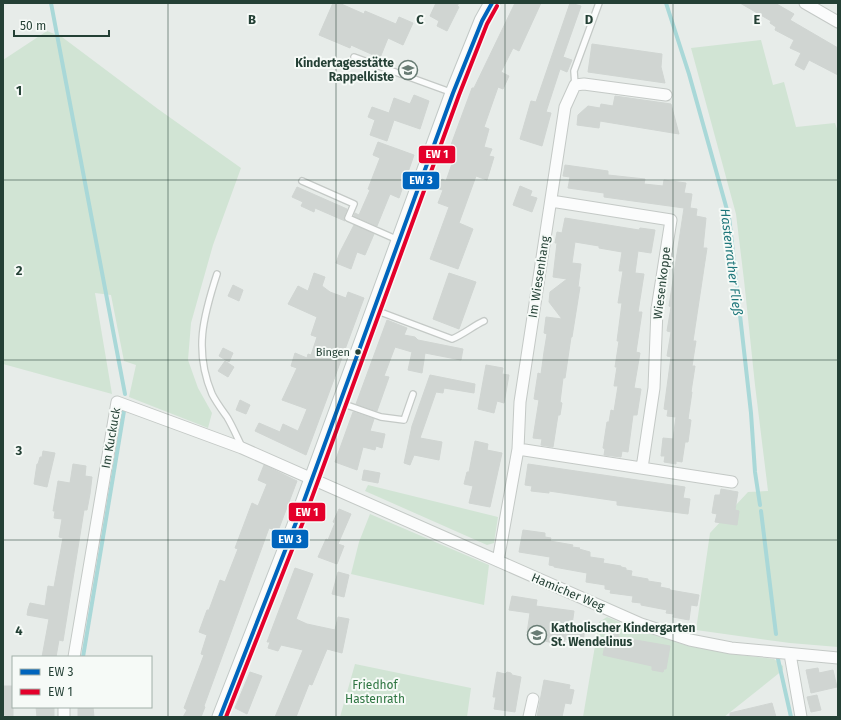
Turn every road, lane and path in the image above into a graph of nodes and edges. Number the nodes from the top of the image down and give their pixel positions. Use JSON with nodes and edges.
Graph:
{"nodes":[{"id":1,"x":492,"y":3,"type":"edge"},
{"id":2,"x":599,"y":3,"type":"edge"},
{"id":3,"x":805,"y":3,"type":"edge"},
{"id":4,"x":838,"y":22,"type":"edge"},
{"id":5,"x":354,"y":57,"type":"dead end"},
{"id":6,"x":575,"y":85,"type":"junction"},
{"id":7,"x":453,"y":93,"type":"junction"},
{"id":8,"x":666,"y":95,"type":"dead end"},
{"id":9,"x":302,"y":181,"type":"dead end"},
{"id":10,"x":551,"y":201,"type":"junction"},
{"id":11,"x":400,"y":241,"type":"junction"},
{"id":12,"x":217,"y":274,"type":"dead end"},
{"id":13,"x":374,"y":310,"type":"junction"},
{"id":14,"x":484,"y":321,"type":"dead end"},
{"id":15,"x":413,"y":394,"type":"dead end"},
{"id":16,"x":341,"y":403,"type":"junction"},
{"id":17,"x":242,"y":448,"type":"junction"},
{"id":18,"x":518,"y":448,"type":"junction"},
{"id":19,"x":642,"y":468,"type":"junction"},
{"id":20,"x":313,"y":478,"type":"junction"},
{"id":21,"x":732,"y":482,"type":"dead end"},
{"id":22,"x":498,"y":561,"type":"junction"},
{"id":23,"x":790,"y":654,"type":"junction"},
{"id":24,"x":74,"y":656,"type":"edge"},
{"id":25,"x":838,"y":658,"type":"edge"},
{"id":26,"x":532,"y":699,"type":"dead end"},
{"id":27,"x":220,"y":717,"type":"edge"},
{"id":28,"x":529,"y":717,"type":"edge"},
{"id":29,"x":801,"y":717,"type":"edge"}],
"edges":[{"from":1,"to":7,"type":"main road"},
{"from":2,"to":6,"type":"lane"},
{"from":3,"to":4,"type":"street"},
{"from":5,"to":7,"type":"lane"},
{"from":6,"to":8,"type":"street"},
{"from":6,"to":10,"type":"street","name":"Im Wiesenhang"},
{"from":7,"to":11,"type":"main road"},
{"from":9,"to":11,"type":"lane"},
{"from":10,"to":18,"type":"street","name":"Im Wiesenhang"},
{"from":10,"to":19,"type":"street","name":"Wiesenkoppe"},
{"from":11,"to":13,"type":"main road"},
{"from":12,"to":17,"type":"lane"},
{"from":13,"to":14,"type":"lane"},
{"from":13,"to":16,"type":"main road"},
{"from":15,"to":16,"type":"lane"},
{"from":16,"to":20,"type":"main road"},
{"from":17,"to":20,"type":"street","name":"Im Kuckuck"},
{"from":17,"to":24,"type":"street","name":"Im Kuckuck"},
{"from":18,"to":19,"type":"street"},
{"from":18,"to":22,"type":"street","name":"Im Wiesenhang"},
{"from":19,"to":21,"type":"street"},
{"from":20,"to":22,"type":"street","name":"Hamicher Weg"},
{"from":20,"to":27,"type":"main road"},
{"from":22,"to":23,"type":"street","name":"Hamicher Weg"},
{"from":23,"to":25,"type":"street","name":"Hamicher Weg"},
{"from":23,"to":29,"type":"street"},
{"from":26,"to":28,"type":"street"}]}
